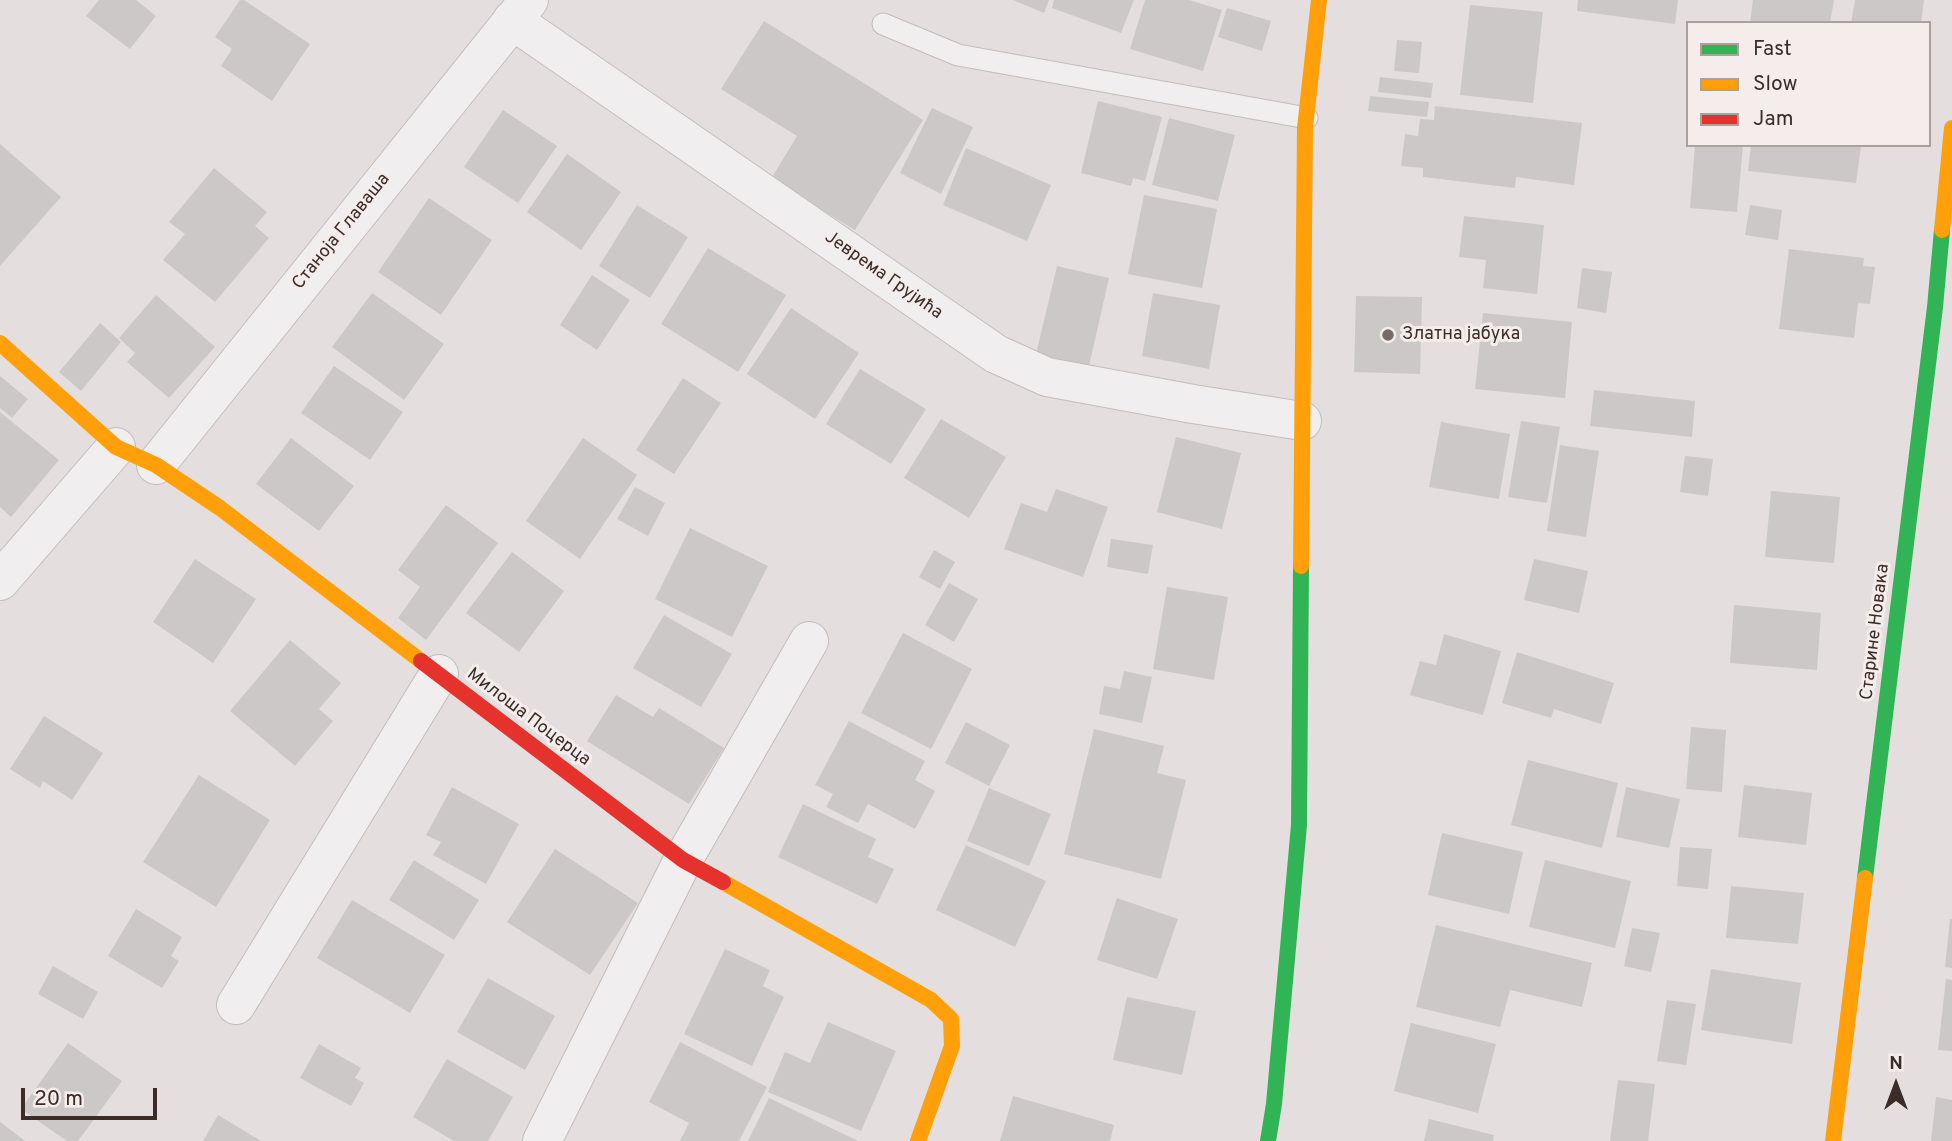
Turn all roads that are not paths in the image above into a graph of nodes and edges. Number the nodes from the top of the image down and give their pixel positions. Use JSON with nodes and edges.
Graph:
{"nodes":[{"id":1,"x":1319,"y":0,"type":"edge"},
{"id":2,"x":520,"y":10,"type":"edge"},
{"id":3,"x":883,"y":23,"type":"dead end"},
{"id":4,"x":1307,"y":118,"type":"junction"},
{"id":5,"x":1952,"y":128,"type":"edge"},
{"id":6,"x":1943,"y":308,"type":"edge"},
{"id":7,"x":0,"y":343,"type":"edge"},
{"id":8,"x":1302,"y":421,"type":"junction"},
{"id":9,"x":116,"y":447,"type":"junction"},
{"id":10,"x":156,"y":466,"type":"junction"},
{"id":11,"x":0,"y":581,"type":"edge"},
{"id":12,"x":809,"y":641,"type":"dead end"},
{"id":13,"x":439,"y":674,"type":"junction"},
{"id":14,"x":683,"y":860,"type":"junction"},
{"id":15,"x":236,"y":1005,"type":"dead end"},
{"id":16,"x":542,"y":1141,"type":"edge"},
{"id":17,"x":918,"y":1141,"type":"edge"},
{"id":18,"x":1268,"y":1141,"type":"edge"},
{"id":19,"x":1833,"y":1141,"type":"edge"}],
"edges":[{"from":1,"to":4,"type":"street"},
{"from":2,"to":8,"type":"street","name":"Јеврема Грујића"},
{"from":2,"to":10,"type":"street","name":"Станоја Главаша"},
{"from":3,"to":4,"type":"lane"},
{"from":4,"to":8,"type":"street"},
{"from":5,"to":6,"type":"street","name":"Старине Новака"},
{"from":6,"to":19,"type":"street","name":"Старине Новака"},
{"from":7,"to":9,"type":"street","name":"Милоша Поцерца"},
{"from":8,"to":18,"type":"street"},
{"from":9,"to":10,"type":"street","name":"Милоша Поцерца"},
{"from":9,"to":11,"type":"street"},
{"from":10,"to":13,"type":"street","name":"Милоша Поцерца"},
{"from":12,"to":14,"type":"street"},
{"from":13,"to":14,"type":"street","name":"Милоша Поцерца"},
{"from":13,"to":15,"type":"street"},
{"from":14,"to":16,"type":"street"},
{"from":14,"to":17,"type":"street","name":"Милоша Поцерца"}]}
